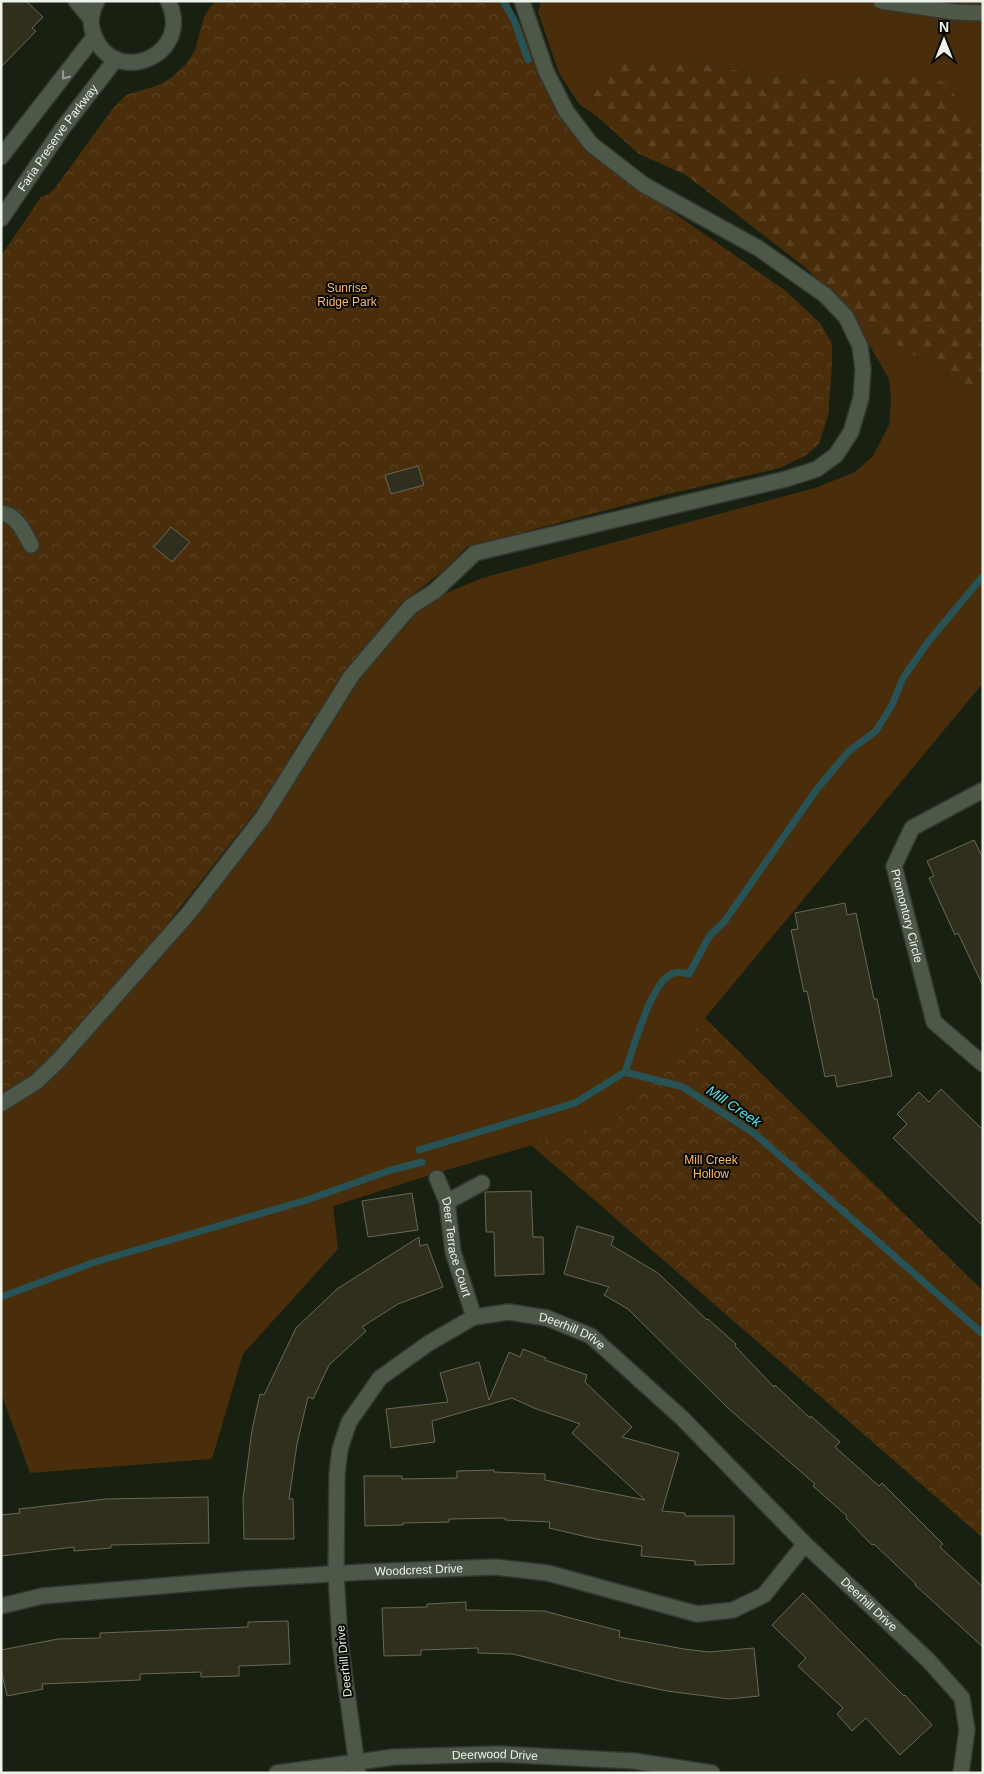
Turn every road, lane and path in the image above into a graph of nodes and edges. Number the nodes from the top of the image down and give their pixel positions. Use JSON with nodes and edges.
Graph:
{"nodes":[{"id":1,"x":76,"y":1,"type":"edge"},
{"id":2,"x":97,"y":1,"type":"edge"},
{"id":3,"x":522,"y":1,"type":"edge"},
{"id":4,"x":881,"y":1,"type":"edge"},
{"id":5,"x":173,"y":4,"type":"edge"},
{"id":6,"x":983,"y":13,"type":"edge"},
{"id":7,"x":91,"y":19,"type":"junction"},
{"id":8,"x":94,"y":37,"type":"junction"},
{"id":9,"x":116,"y":60,"type":"junction"},
{"id":10,"x":1,"y":158,"type":"edge"},
{"id":11,"x":1,"y":219,"type":"edge"},
{"id":12,"x":1,"y":512,"type":"edge"},
{"id":13,"x":31,"y":545,"type":"dead end"},
{"id":14,"x":983,"y":790,"type":"edge"},
{"id":15,"x":983,"y":1064,"type":"edge"},
{"id":16,"x":1,"y":1104,"type":"edge"},
{"id":17,"x":437,"y":1178,"type":"dead end"},
{"id":18,"x":482,"y":1183,"type":"dead end"},
{"id":19,"x":447,"y":1202,"type":"junction"},
{"id":20,"x":474,"y":1317,"type":"junction"},
{"id":21,"x":805,"y":1544,"type":"junction"},
{"id":22,"x":336,"y":1573,"type":"junction"},
{"id":23,"x":1,"y":1606,"type":"edge"},
{"id":24,"x":357,"y":1768,"type":"edge"},
{"id":25,"x":277,"y":1773,"type":"edge"},
{"id":26,"x":712,"y":1773,"type":"edge"},
{"id":27,"x":961,"y":1773,"type":"edge"}],
"edges":[{"from":1,"to":7,"type":"street"},
{"from":2,"to":7,"type":"street"},
{"from":3,"to":16,"type":"street"},
{"from":4,"to":6,"type":"street"},
{"from":5,"to":9,"type":"street"},
{"from":7,"to":8,"type":"street"},
{"from":8,"to":9,"type":"street"},
{"from":8,"to":10,"type":"street","one_way":true},
{"from":9,"to":11,"type":"street","name":"Faria Preserve Parkway"},
{"from":12,"to":13,"type":"street"},
{"from":14,"to":15,"type":"street","name":"Promontory Circle"},
{"from":17,"to":19,"type":"street","name":"Deer Terrace Court"},
{"from":18,"to":19,"type":"street"},
{"from":19,"to":20,"type":"street","name":"Deer Terrace Court"},
{"from":20,"to":21,"type":"street","name":"Deerhill Drive"},
{"from":20,"to":22,"type":"street","name":"Deerhill Drive"},
{"from":21,"to":22,"type":"street","name":"Woodcrest Drive"},
{"from":21,"to":27,"type":"street","name":"Deerhill Drive"},
{"from":22,"to":23,"type":"street","name":"Woodcrest Drive"},
{"from":22,"to":24,"type":"street","name":"Deerhill Drive"},
{"from":24,"to":25,"type":"street","name":"Deerwood Drive"},
{"from":24,"to":26,"type":"street","name":"Deerwood Drive"}]}
